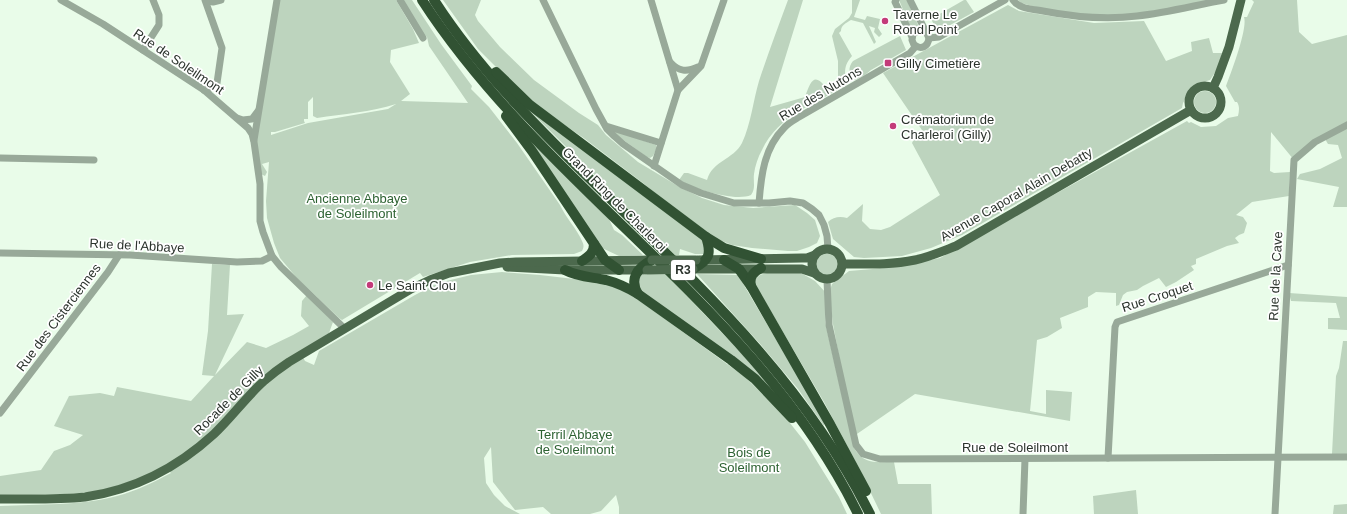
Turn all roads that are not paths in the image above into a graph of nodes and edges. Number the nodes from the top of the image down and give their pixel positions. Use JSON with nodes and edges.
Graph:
{"nodes":[{"id":1,"x":61,"y":0,"type":"edge"},
{"id":2,"x":154,"y":0,"type":"edge"},
{"id":3,"x":221,"y":0,"type":"edge"},
{"id":4,"x":277,"y":0,"type":"edge"},
{"id":5,"x":400,"y":0,"type":"edge"},
{"id":6,"x":422,"y":0,"type":"edge"},
{"id":7,"x":434,"y":0,"type":"edge"},
{"id":8,"x":543,"y":0,"type":"edge"},
{"id":9,"x":651,"y":0,"type":"edge"},
{"id":10,"x":724,"y":0,"type":"edge"},
{"id":11,"x":896,"y":0,"type":"edge"},
{"id":12,"x":910,"y":0,"type":"edge"},
{"id":13,"x":1005,"y":0,"type":"edge"},
{"id":14,"x":1013,"y":0,"type":"edge"},
{"id":15,"x":1224,"y":0,"type":"edge"},
{"id":16,"x":1236,"y":0,"type":"edge"},
{"id":17,"x":1241,"y":0,"type":"edge"},
{"id":18,"x":206,"y":1,"type":"edge"},
{"id":19,"x":1236,"y":19,"type":"junction"},
{"id":20,"x":925,"y":32,"type":"junction"},
{"id":21,"x":912,"y":36,"type":"junction"},
{"id":22,"x":423,"y":38,"type":"dead end"},
{"id":23,"x":929,"y":38,"type":"junction"},
{"id":24,"x":916,"y":46,"type":"junction"},
{"id":25,"x":468,"y":47,"type":"junction"},
{"id":26,"x":143,"y":50,"type":"junction"},
{"id":27,"x":670,"y":62,"type":"junction"},
{"id":28,"x":702,"y":64,"type":"junction"},
{"id":29,"x":216,"y":83,"type":"junction"},
{"id":30,"x":1213,"y":88,"type":"junction"},
{"id":31,"x":204,"y":90,"type":"junction"},
{"id":32,"x":678,"y":90,"type":"junction"},
{"id":33,"x":497,"y":98,"type":"junction"},
{"id":34,"x":217,"y":100,"type":"junction"},
{"id":35,"x":259,"y":109,"type":"junction"},
{"id":36,"x":1191,"y":110,"type":"junction"},
{"id":37,"x":237,"y":118,"type":"junction"},
{"id":38,"x":1347,"y":125,"type":"edge"},
{"id":39,"x":606,"y":126,"type":"junction"},
{"id":40,"x":254,"y":142,"type":"junction"},
{"id":41,"x":661,"y":144,"type":"junction"},
{"id":42,"x":0,"y":158,"type":"edge"},
{"id":43,"x":94,"y":160,"type":"dead end"},
{"id":44,"x":654,"y":166,"type":"junction"},
{"id":45,"x":759,"y":203,"type":"junction"},
{"id":46,"x":706,"y":237,"type":"junction"},
{"id":47,"x":594,"y":244,"type":"junction"},
{"id":48,"x":828,"y":249,"type":"junction"},
{"id":49,"x":0,"y":253,"type":"edge"},
{"id":50,"x":119,"y":254,"type":"junction"},
{"id":51,"x":815,"y":255,"type":"junction"},
{"id":52,"x":272,"y":256,"type":"junction"},
{"id":53,"x":605,"y":260,"type":"junction"},
{"id":54,"x":724,"y":260,"type":"junction"},
{"id":55,"x":582,"y":261,"type":"junction"},
{"id":56,"x":700,"y":264,"type":"junction"},
{"id":57,"x":761,"y":264,"type":"junction"},
{"id":58,"x":843,"y":264,"type":"junction"},
{"id":59,"x":644,"y":265,"type":"junction"},
{"id":60,"x":1288,"y":265,"type":"junction"},
{"id":61,"x":484,"y":266,"type":"junction"},
{"id":62,"x":739,"y":269,"type":"junction"},
{"id":63,"x":565,"y":270,"type":"junction"},
{"id":64,"x":619,"y":270,"type":"junction"},
{"id":65,"x":814,"y":273,"type":"junction"},
{"id":66,"x":828,"y":280,"type":"junction"},
{"id":67,"x":751,"y":286,"type":"junction"},
{"id":68,"x":638,"y":294,"type":"junction"},
{"id":69,"x":344,"y":328,"type":"junction"},
{"id":70,"x":0,"y":413,"type":"edge"},
{"id":71,"x":814,"y":438,"type":"junction"},
{"id":72,"x":1278,"y":457,"type":"junction"},
{"id":73,"x":1347,"y":457,"type":"edge"},
{"id":74,"x":1108,"y":458,"type":"junction"},
{"id":75,"x":1025,"y":459,"type":"junction"},
{"id":76,"x":0,"y":499,"type":"edge"},
{"id":77,"x":858,"y":514,"type":"edge"},
{"id":78,"x":870,"y":514,"type":"edge"},
{"id":79,"x":877,"y":514,"type":"edge"},
{"id":80,"x":1023,"y":514,"type":"edge"},
{"id":81,"x":1275,"y":514,"type":"edge"}],
"edges":[{"from":1,"to":26,"type":"street","name":"Rue de Soleilmont"},
{"from":2,"to":26,"type":"street"},
{"from":3,"to":18,"type":"street"},
{"from":4,"to":35,"type":"street"},
{"from":5,"to":22,"type":"street"},
{"from":6,"to":33,"type":"highway","name":"Grand Ring de Charleroi","number":"R3"},
{"from":7,"to":25,"type":"highway","name":"Grand Ring de Charleroi","number":"R3"},
{"from":8,"to":39,"type":"street"},
{"from":9,"to":27,"type":"street"},
{"from":10,"to":28,"type":"street"},
{"from":11,"to":21,"type":"street"},
{"from":12,"to":20,"type":"street"},
{"from":13,"to":23,"type":"street"},
{"from":14,"to":15,"type":"street"},
{"from":16,"to":19,"type":"main road"},
{"from":17,"to":19,"type":"main road"},
{"from":18,"to":29,"type":"street"},
{"from":19,"to":30,"type":"main road"},
{"from":20,"to":21,"type":"street"},
{"from":20,"to":23,"type":"street"},
{"from":21,"to":24,"type":"street"},
{"from":23,"to":24,"type":"street"},
{"from":24,"to":45,"type":"street","name":"Rue des Nutons"},
{"from":25,"to":46,"type":"highway"},
{"from":25,"to":78,"type":"highway","name":"Grand Ring de Charleroi","number":"R3"},
{"from":26,"to":31,"type":"street","name":"Rue de Soleilmont"},
{"from":27,"to":28,"type":"street"},
{"from":27,"to":32,"type":"street"},
{"from":28,"to":32,"type":"street"},
{"from":29,"to":31,"type":"street"},
{"from":29,"to":34,"type":"street"},
{"from":30,"to":36,"type":"main road"},
{"from":30,"to":36,"type":"main road"},
{"from":31,"to":34,"type":"street","name":"Rue de Soleilmont"},
{"from":32,"to":41,"type":"street"},
{"from":33,"to":47,"type":"highway"},
{"from":33,"to":71,"type":"highway","name":"Grand Ring de Charleroi","number":"R3"},
{"from":34,"to":37,"type":"street","name":"Rue de Soleilmont"},
{"from":35,"to":37,"type":"street"},
{"from":35,"to":40,"type":"street"},
{"from":36,"to":58,"type":"main road","name":"Avenue Caporal Alain Debatty"},
{"from":37,"to":40,"type":"street","name":"Rue de Soleilmont"},
{"from":38,"to":60,"type":"street","name":"Rue de la Cave"},
{"from":39,"to":41,"type":"street"},
{"from":39,"to":44,"type":"street"},
{"from":40,"to":52,"type":"street","name":"Rue de Soleilmont"},
{"from":41,"to":44,"type":"street"},
{"from":42,"to":43,"type":"street"},
{"from":44,"to":45,"type":"street"},
{"from":45,"to":48,"type":"street"},
{"from":46,"to":56,"type":"highway"},
{"from":46,"to":57,"type":"highway"},
{"from":47,"to":53,"type":"highway"},
{"from":47,"to":55,"type":"highway"},
{"from":48,"to":51,"type":"main road"},
{"from":48,"to":58,"type":"main road"},
{"from":49,"to":50,"type":"street","name":"Rue de l'Abbaye"},
{"from":50,"to":52,"type":"street","name":"Rue de l'Abbaye"},
{"from":50,"to":70,"type":"street","name":"Rue des Cisterciennes"},
{"from":51,"to":57,"type":"main road"},
{"from":51,"to":65,"type":"main road"},
{"from":52,"to":69,"type":"street"},
{"from":53,"to":55,"type":"main road"},
{"from":53,"to":59,"type":"main road"},
{"from":53,"to":64,"type":"highway"},
{"from":54,"to":56,"type":"main road"},
{"from":54,"to":57,"type":"main road"},
{"from":54,"to":62,"type":"highway"},
{"from":55,"to":61,"type":"main road"},
{"from":56,"to":59,"type":"main road","bridge":true},
{"from":56,"to":62,"type":"main road"},
{"from":57,"to":62,"type":"main road"},
{"from":57,"to":65,"type":"main road"},
{"from":57,"to":67,"type":"highway"},
{"from":58,"to":66,"type":"main road"},
{"from":59,"to":64,"type":"main road"},
{"from":59,"to":68,"type":"highway"},
{"from":60,"to":72,"type":"street","name":"Rue de la Cave"},
{"from":60,"to":74,"type":"street","name":"Rue Croquet"},
{"from":61,"to":63,"type":"main road"},
{"from":61,"to":69,"type":"main road","name":"Rocade de Gilly"},
{"from":62,"to":67,"type":"highway"},
{"from":63,"to":64,"type":"main road"},
{"from":63,"to":68,"type":"highway"},
{"from":65,"to":66,"type":"main road"},
{"from":66,"to":75,"type":"street","name":"Rue de Soleilmont"},
{"from":67,"to":79,"type":"highway"},
{"from":68,"to":71,"type":"highway"},
{"from":69,"to":76,"type":"main road","name":"Rocade de Gilly"},
{"from":71,"to":77,"type":"highway","name":"Grand Ring de Charleroi","number":"R3"},
{"from":72,"to":73,"type":"street","name":"Rue de Soleilmont"},
{"from":72,"to":74,"type":"street","name":"Rue de Soleilmont"},
{"from":72,"to":81,"type":"street","name":"Rue de la Cave"},
{"from":74,"to":75,"type":"street","name":"Rue de Soleilmont"},
{"from":75,"to":80,"type":"street"}]}
